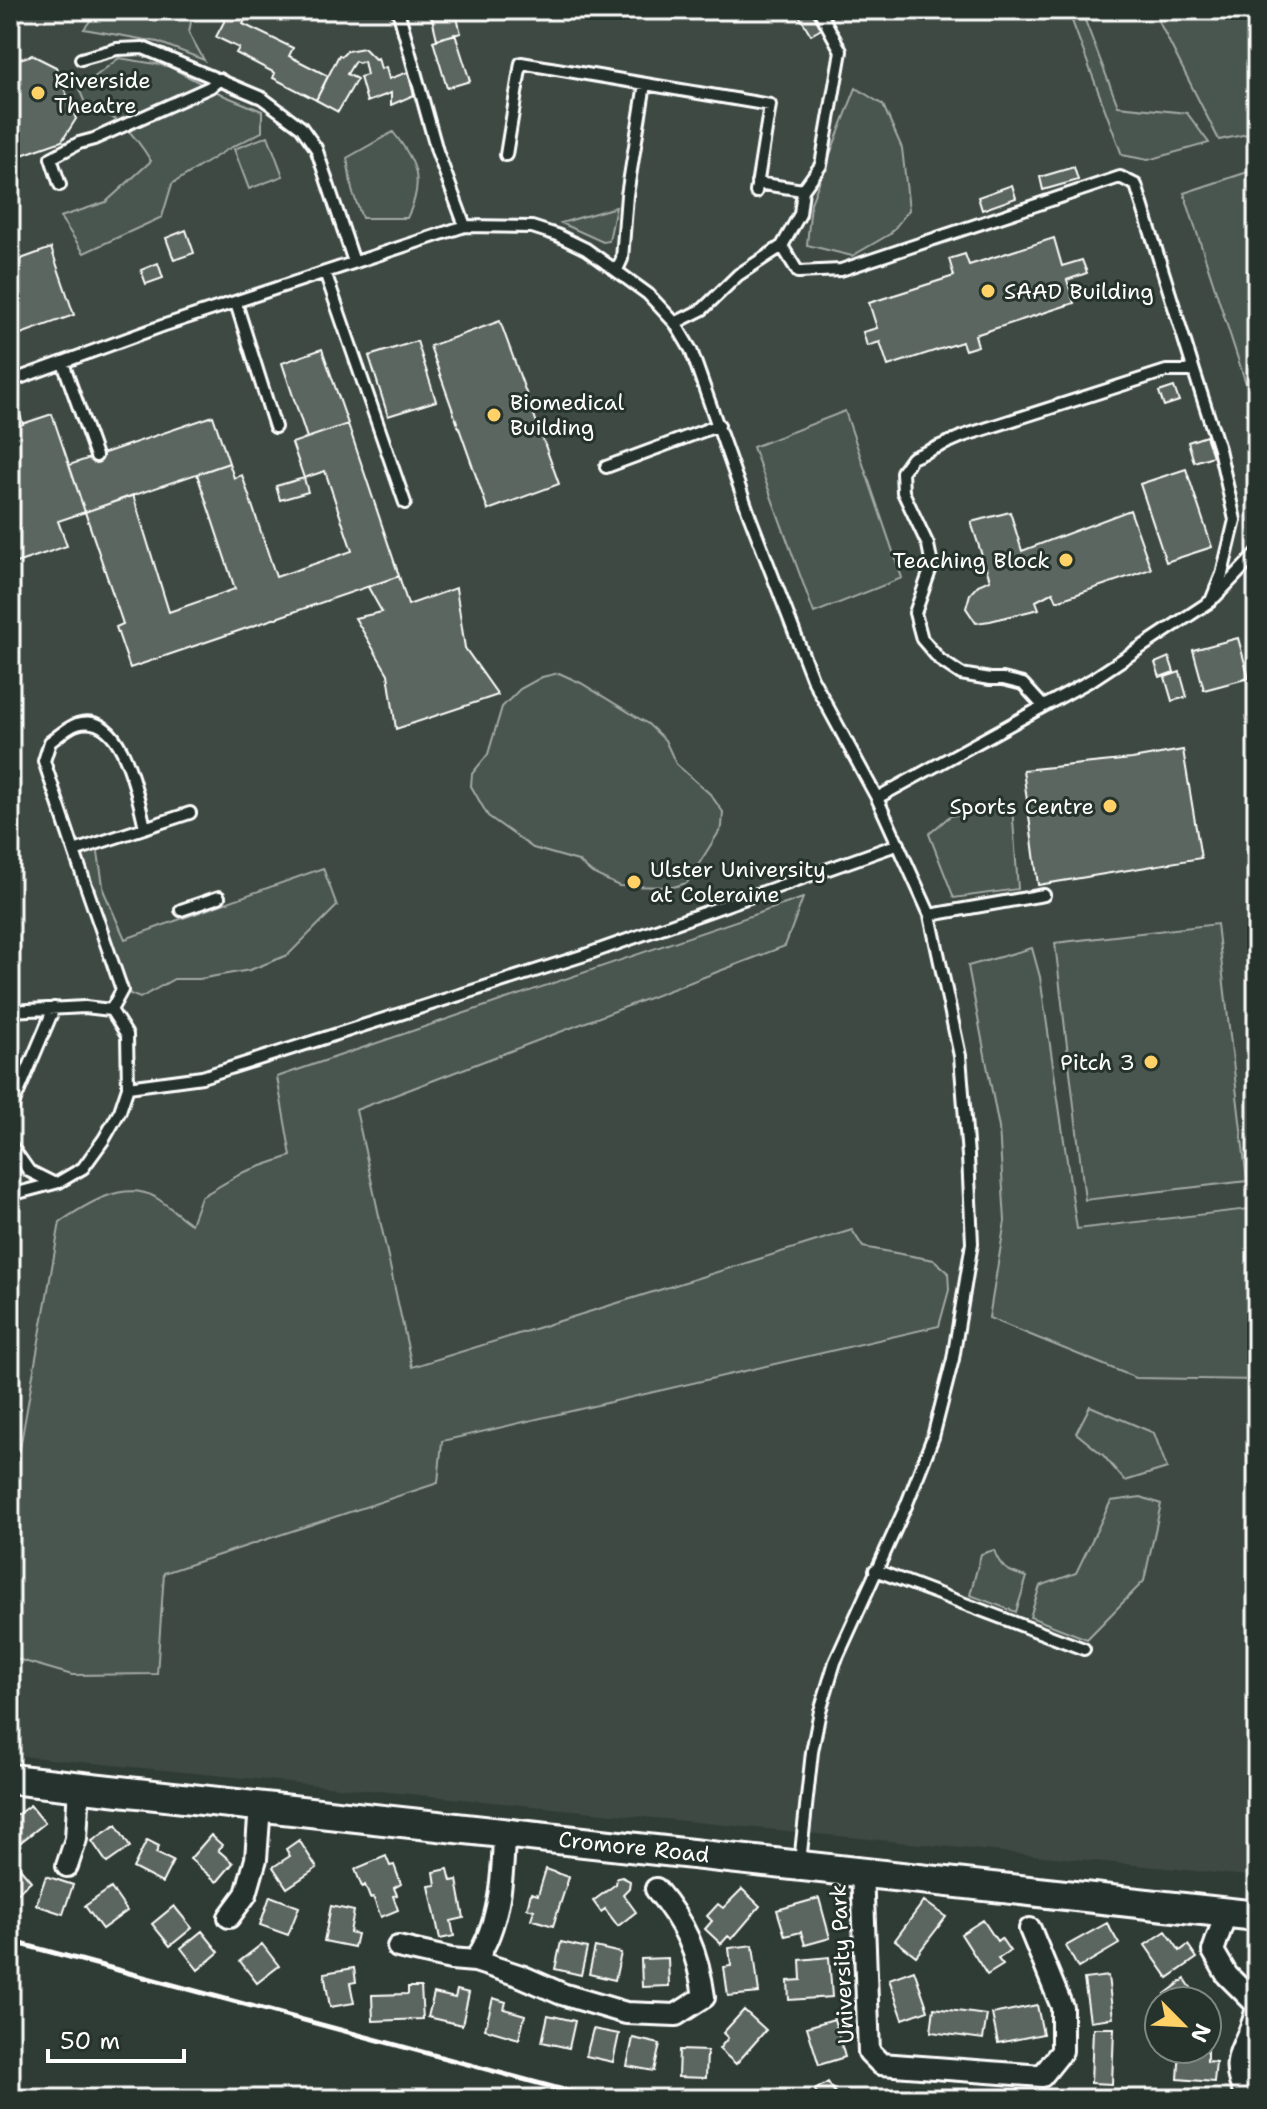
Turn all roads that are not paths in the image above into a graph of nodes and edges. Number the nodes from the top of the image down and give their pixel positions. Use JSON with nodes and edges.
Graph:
{"nodes":[{"id":1,"x":398,"y":10,"type":"edge"},
{"id":2,"x":819,"y":10,"type":"edge"},
{"id":3,"x":81,"y":59,"type":"dead end"},
{"id":4,"x":220,"y":79,"type":"junction"},
{"id":5,"x":645,"y":84,"type":"junction"},
{"id":6,"x":506,"y":155,"type":"dead end"},
{"id":7,"x":60,"y":185,"type":"dead end"},
{"id":8,"x":803,"y":190,"type":"junction"},
{"id":9,"x":465,"y":226,"type":"junction"},
{"id":10,"x":782,"y":246,"type":"junction"},
{"id":11,"x":354,"y":262,"type":"junction"},
{"id":12,"x":617,"y":270,"type":"junction"},
{"id":13,"x":325,"y":272,"type":"junction"},
{"id":14,"x":236,"y":303,"type":"junction"},
{"id":15,"x":675,"y":323,"type":"junction"},
{"id":16,"x":63,"y":363,"type":"junction"},
{"id":17,"x":1194,"y":371,"type":"junction"},
{"id":18,"x":14,"y":380,"type":"dead end"},
{"id":19,"x":719,"y":425,"type":"junction"},
{"id":20,"x":275,"y":427,"type":"dead end"},
{"id":21,"x":96,"y":456,"type":"dead end"},
{"id":22,"x":606,"y":467,"type":"dead end"},
{"id":23,"x":405,"y":503,"type":"dead end"},
{"id":24,"x":1257,"y":553,"type":"edge"},
{"id":25,"x":1211,"y":601,"type":"junction"},
{"id":26,"x":1043,"y":706,"type":"junction"},
{"id":27,"x":877,"y":798,"type":"junction"},
{"id":28,"x":190,"y":813,"type":"dead end"},
{"id":29,"x":145,"y":827,"type":"junction"},
{"id":30,"x":899,"y":844,"type":"junction"},
{"id":31,"x":74,"y":851,"type":"junction"},
{"id":32,"x":1044,"y":895,"type":"dead end"},
{"id":33,"x":219,"y":897,"type":"dead end"},
{"id":34,"x":181,"y":910,"type":"dead end"},
{"id":35,"x":930,"y":915,"type":"junction"},
{"id":36,"x":54,"y":1008,"type":"junction"},
{"id":37,"x":111,"y":1010,"type":"junction"},
{"id":38,"x":10,"y":1011,"type":"edge"},
{"id":39,"x":128,"y":1087,"type":"junction"},
{"id":40,"x":10,"y":1112,"type":"edge"},
{"id":41,"x":10,"y":1144,"type":"edge"},
{"id":42,"x":59,"y":1182,"type":"junction"},
{"id":43,"x":10,"y":1195,"type":"edge"},
{"id":44,"x":875,"y":1570,"type":"junction"},
{"id":45,"x":1084,"y":1649,"type":"dead end"},
{"id":46,"x":10,"y":1779,"type":"edge"},
{"id":47,"x":79,"y":1786,"type":"junction"},
{"id":48,"x":260,"y":1806,"type":"junction"},
{"id":49,"x":504,"y":1833,"type":"junction"},
{"id":50,"x":800,"y":1864,"type":"junction"},
{"id":51,"x":67,"y":1866,"type":"dead end"},
{"id":52,"x":862,"y":1871,"type":"junction"},
{"id":53,"x":656,"y":1889,"type":"dead end"},
{"id":54,"x":1226,"y":1913,"type":"junction"},
{"id":55,"x":1257,"y":1916,"type":"edge"},
{"id":56,"x":229,"y":1917,"type":"dead end"},
{"id":57,"x":1030,"y":1929,"type":"dead end"},
{"id":58,"x":398,"y":1947,"type":"dead end"},
{"id":59,"x":475,"y":1961,"type":"junction"},
{"id":60,"x":1248,"y":2099,"type":"edge"}],
"edges":[{"from":1,"to":9,"type":"lane"},
{"from":2,"to":8,"type":"lane"},
{"from":3,"to":4,"type":"lane"},
{"from":4,"to":7,"type":"lane"},
{"from":4,"to":11,"type":"lane"},
{"from":5,"to":6,"type":"lane"},
{"from":5,"to":8,"type":"lane"},
{"from":5,"to":12,"type":"lane"},
{"from":8,"to":10,"type":"lane"},
{"from":9,"to":11,"type":"lane"},
{"from":9,"to":12,"type":"lane"},
{"from":10,"to":15,"type":"lane"},
{"from":10,"to":17,"type":"lane"},
{"from":11,"to":13,"type":"lane"},
{"from":12,"to":15,"type":"lane"},
{"from":13,"to":14,"type":"lane"},
{"from":13,"to":23,"type":"lane"},
{"from":14,"to":16,"type":"lane"},
{"from":14,"to":20,"type":"lane"},
{"from":15,"to":19,"type":"lane"},
{"from":16,"to":18,"type":"lane"},
{"from":16,"to":21,"type":"lane"},
{"from":17,"to":25,"type":"lane"},
{"from":17,"to":26,"type":"lane"},
{"from":19,"to":22,"type":"lane"},
{"from":19,"to":27,"type":"lane"},
{"from":24,"to":25,"type":"lane"},
{"from":25,"to":26,"type":"lane"},
{"from":26,"to":27,"type":"lane"},
{"from":27,"to":30,"type":"lane"},
{"from":28,"to":29,"type":"lane"},
{"from":29,"to":31,"type":"lane"},
{"from":29,"to":31,"type":"lane"},
{"from":30,"to":35,"type":"lane"},
{"from":30,"to":39,"type":"lane"},
{"from":31,"to":37,"type":"lane"},
{"from":32,"to":35,"type":"lane"},
{"from":33,"to":34,"type":"lane"},
{"from":35,"to":44,"type":"lane"},
{"from":36,"to":37,"type":"lane"},
{"from":36,"to":38,"type":"lane"},
{"from":36,"to":40,"type":"lane"},
{"from":37,"to":39,"type":"lane"},
{"from":39,"to":42,"type":"lane"},
{"from":41,"to":42,"type":"lane"},
{"from":42,"to":43,"type":"lane"},
{"from":44,"to":45,"type":"lane"},
{"from":44,"to":50,"type":"lane"},
{"from":46,"to":47,"type":"main road","name":"Cromore Road"},
{"from":47,"to":48,"type":"main road","name":"Cromore Road"},
{"from":47,"to":51,"type":"street"},
{"from":48,"to":49,"type":"main road","name":"Cromore Road"},
{"from":48,"to":56,"type":"street"},
{"from":49,"to":50,"type":"main road","name":"Cromore Road"},
{"from":49,"to":59,"type":"street"},
{"from":50,"to":52,"type":"main road","name":"Cromore Road"},
{"from":52,"to":54,"type":"main road","name":"Cromore Road"},
{"from":52,"to":57,"type":"street","name":"University Park"},
{"from":53,"to":59,"type":"street"},
{"from":54,"to":55,"type":"main road","name":"Cromore Road"},
{"from":54,"to":60,"type":"street"},
{"from":58,"to":59,"type":"street"}]}
